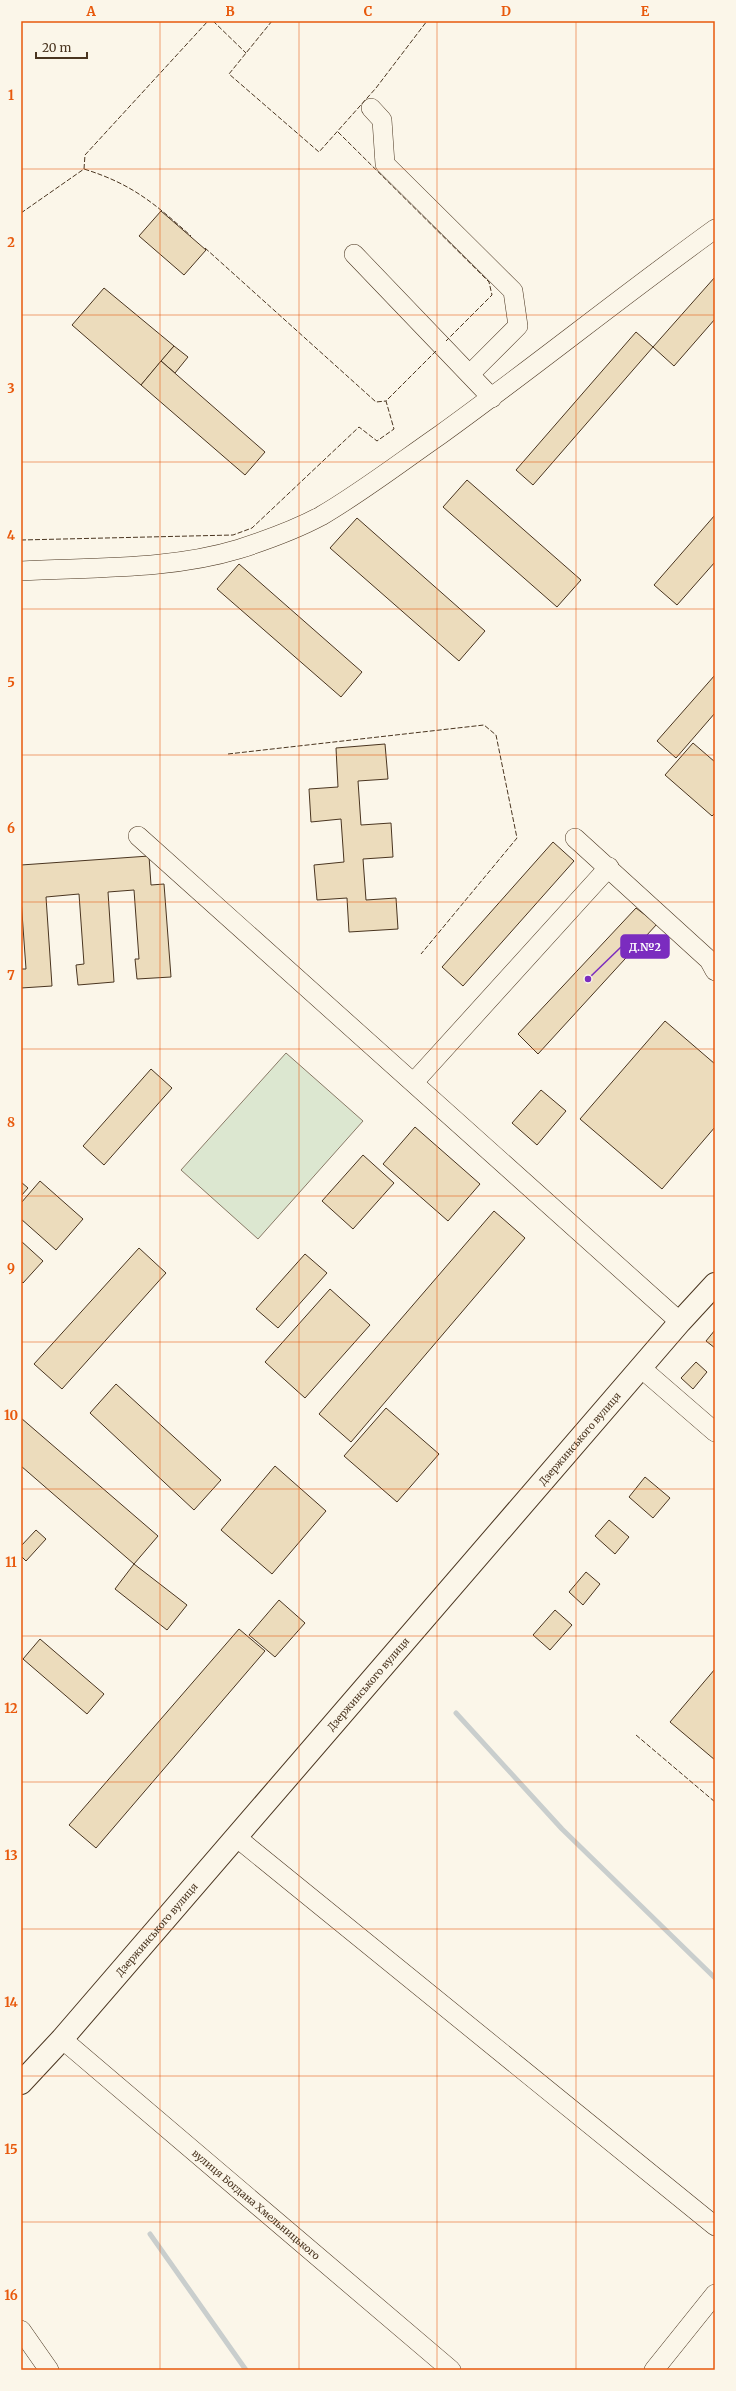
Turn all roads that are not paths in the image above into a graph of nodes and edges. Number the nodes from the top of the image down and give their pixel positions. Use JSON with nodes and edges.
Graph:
{"nodes":[{"id":1,"x":371,"y":108,"type":"dead end"},
{"id":2,"x":715,"y":229,"type":"edge"},
{"id":3,"x":354,"y":254,"type":"dead end"},
{"id":4,"x":470,"y":374,"type":"junction"},
{"id":5,"x":492,"y":398,"type":"junction"},
{"id":6,"x":21,"y":571,"type":"edge"},
{"id":7,"x":138,"y":836,"type":"dead end"},
{"id":8,"x":575,"y":838,"type":"dead end"},
{"id":9,"x":609,"y":867,"type":"junction"},
{"id":10,"x":715,"y":971,"type":"edge"},
{"id":11,"x":414,"y":1082,"type":"junction"},
{"id":12,"x":715,"y":1284,"type":"edge"},
{"id":13,"x":680,"y":1322,"type":"junction"},
{"id":14,"x":641,"y":1368,"type":"junction"},
{"id":15,"x":715,"y":1432,"type":"edge"},
{"id":16,"x":236,"y":1837,"type":"junction"},
{"id":17,"x":62,"y":2039,"type":"junction"},
{"id":18,"x":21,"y":2084,"type":"edge"},
{"id":19,"x":715,"y":2226,"type":"edge"},
{"id":20,"x":715,"y":2294,"type":"edge"},
{"id":21,"x":21,"y":2330,"type":"edge"},
{"id":22,"x":49,"y":2370,"type":"edge"},
{"id":23,"x":451,"y":2370,"type":"edge"},
{"id":24,"x":654,"y":2370,"type":"edge"}],
"edges":[{"from":1,"to":4,"type":"street"},
{"from":2,"to":5,"type":"street"},
{"from":3,"to":4,"type":"street"},
{"from":4,"to":5,"type":"street"},
{"from":5,"to":6,"type":"street"},
{"from":7,"to":11,"type":"street"},
{"from":8,"to":9,"type":"street"},
{"from":9,"to":10,"type":"street"},
{"from":9,"to":11,"type":"street"},
{"from":11,"to":13,"type":"street"},
{"from":12,"to":13,"type":"main road","name":"Дзержинського вулиця"},
{"from":13,"to":14,"type":"main road","name":"Дзержинського вулиця"},
{"from":14,"to":15,"type":"street"},
{"from":14,"to":16,"type":"main road","name":"Дзержинського вулиця"},
{"from":16,"to":17,"type":"main road","name":"Дзержинського вулиця"},
{"from":16,"to":19,"type":"street"},
{"from":17,"to":18,"type":"main road","name":"Дзержинського вулиця"},
{"from":17,"to":23,"type":"street","name":"вулиця Богдана Хмельницького"},
{"from":20,"to":24,"type":"street"},
{"from":21,"to":22,"type":"street"}]}
